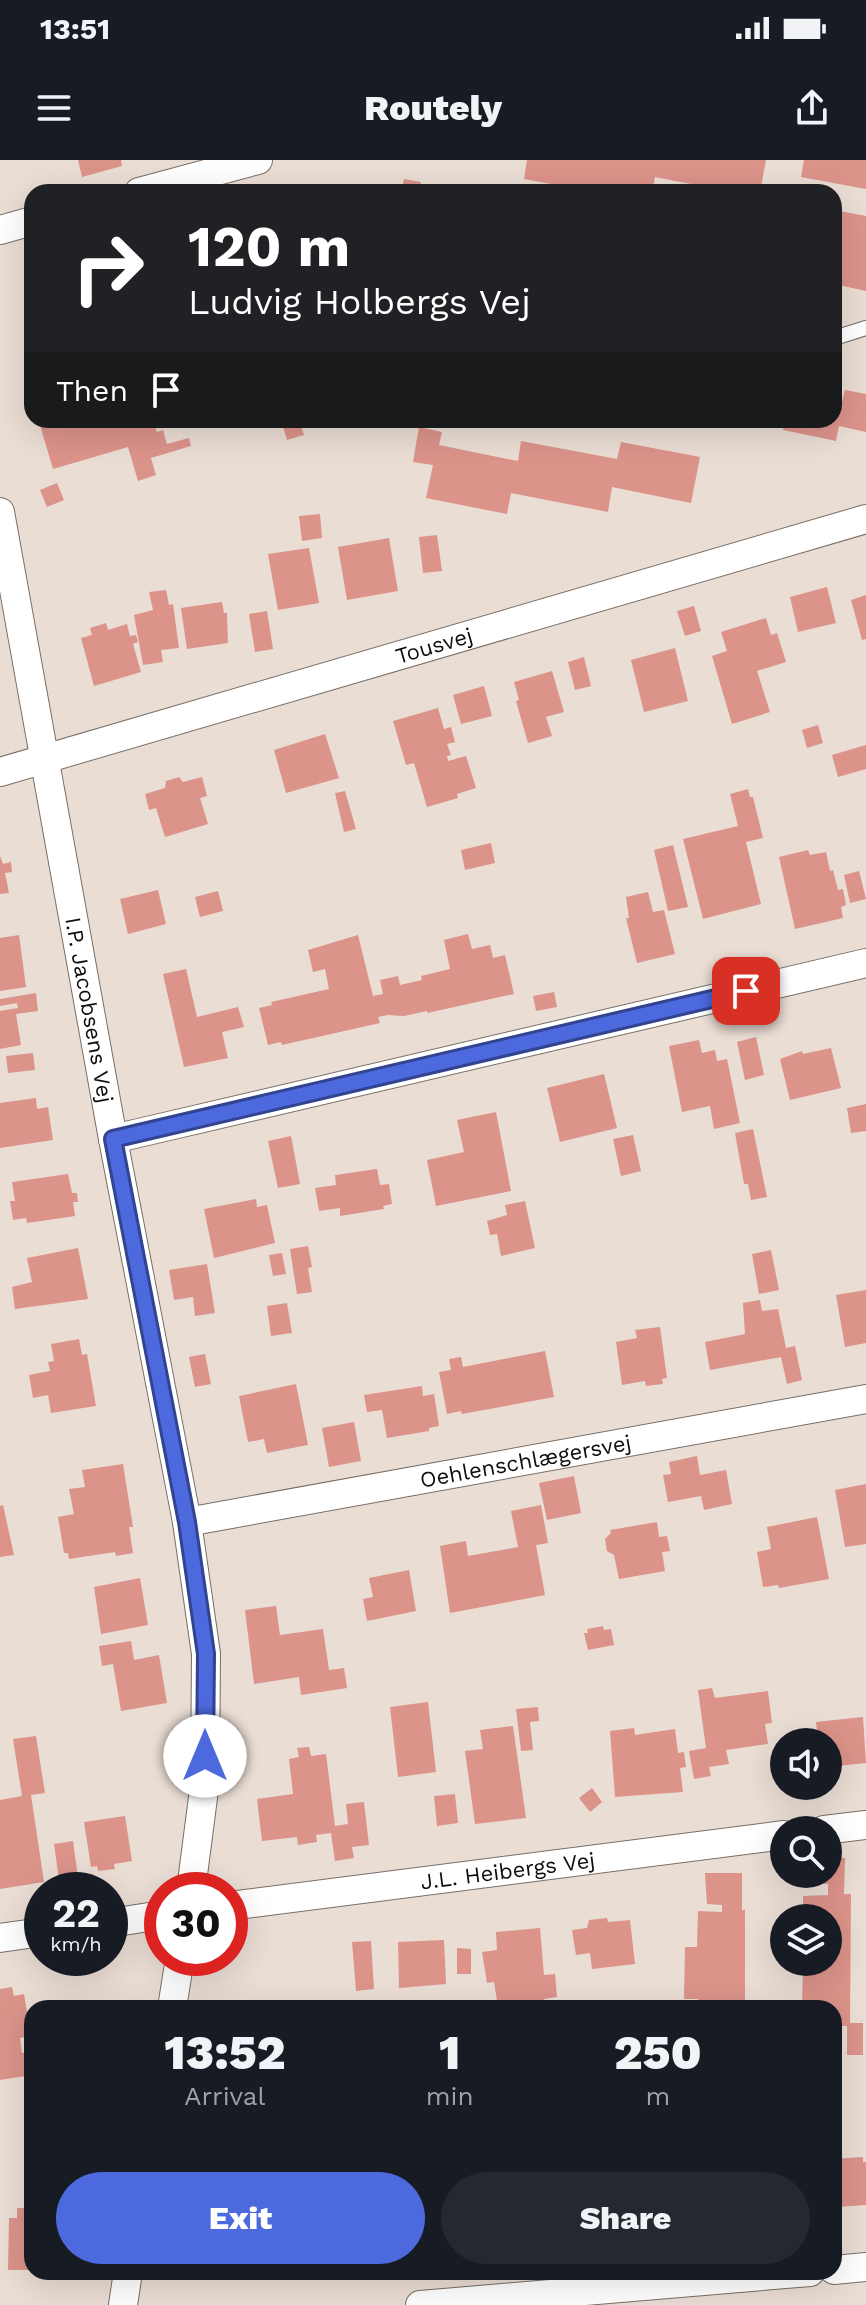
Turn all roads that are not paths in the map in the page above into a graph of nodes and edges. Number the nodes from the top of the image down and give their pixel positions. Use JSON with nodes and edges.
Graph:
{"nodes":[{"id":1,"x":258,"y":160,"type":"edge"},
{"id":2,"x":169,"y":184,"type":"edge"},
{"id":3,"x":24,"y":223,"type":"edge"},
{"id":4,"x":0,"y":230,"type":"edge"},
{"id":5,"x":866,"y":328,"type":"edge"},
{"id":6,"x":842,"y":336,"type":"edge"},
{"id":7,"x":0,"y":512,"type":"edge"},
{"id":8,"x":866,"y":519,"type":"edge"},
{"id":9,"x":45,"y":758,"type":"junction"},
{"id":10,"x":0,"y":772,"type":"edge"},
{"id":11,"x":866,"y":963,"type":"edge"},
{"id":12,"x":113,"y":1139,"type":"junction"},
{"id":13,"x":866,"y":1399,"type":"edge"},
{"id":14,"x":187,"y":1522,"type":"junction"},
{"id":15,"x":866,"y":1825,"type":"edge"},
{"id":16,"x":842,"y":1828,"type":"edge"},
{"id":17,"x":770,"y":1837,"type":"edge"},
{"id":18,"x":193,"y":1872,"type":"edge"},
{"id":19,"x":248,"y":1904,"type":"edge"},
{"id":20,"x":24,"y":1935,"type":"edge"},
{"id":21,"x":0,"y":1938,"type":"edge"},
{"id":22,"x":177,"y":1976,"type":"edge"},
{"id":23,"x":173,"y":2000,"type":"edge"},
{"id":24,"x":866,"y":2267,"type":"edge"},
{"id":25,"x":842,"y":2269,"type":"edge"},
{"id":26,"x":127,"y":2280,"type":"edge"},
{"id":27,"x":715,"y":2280,"type":"edge"},
{"id":28,"x":123,"y":2305,"type":"edge"},
{"id":29,"x":420,"y":2305,"type":"edge"}],
"edges":[{"from":1,"to":2,"type":"street"},
{"from":3,"to":4,"type":"street"},
{"from":5,"to":6,"type":"lane"},
{"from":7,"to":9,"type":"street","name":"I.P. Jacobsens Vej"},
{"from":8,"to":9,"type":"street","name":"Tousvej"},
{"from":9,"to":10,"type":"street","name":"Tousvej"},
{"from":9,"to":12,"type":"street","name":"I.P. Jacobsens Vej"},
{"from":11,"to":12,"type":"street"},
{"from":12,"to":14,"type":"street","name":"I.P. Jacobsens Vej"},
{"from":13,"to":14,"type":"street","name":"Oehlenschlægersvej"},
{"from":14,"to":18,"type":"street","name":"I.P. Jacobsens Vej"},
{"from":15,"to":16,"type":"street"},
{"from":17,"to":19,"type":"street","name":"J.L. Heibergs Vej"},
{"from":20,"to":21,"type":"street"},
{"from":22,"to":23,"type":"street"},
{"from":24,"to":25,"type":"street"},
{"from":26,"to":28,"type":"street"},
{"from":27,"to":29,"type":"street"}]}
